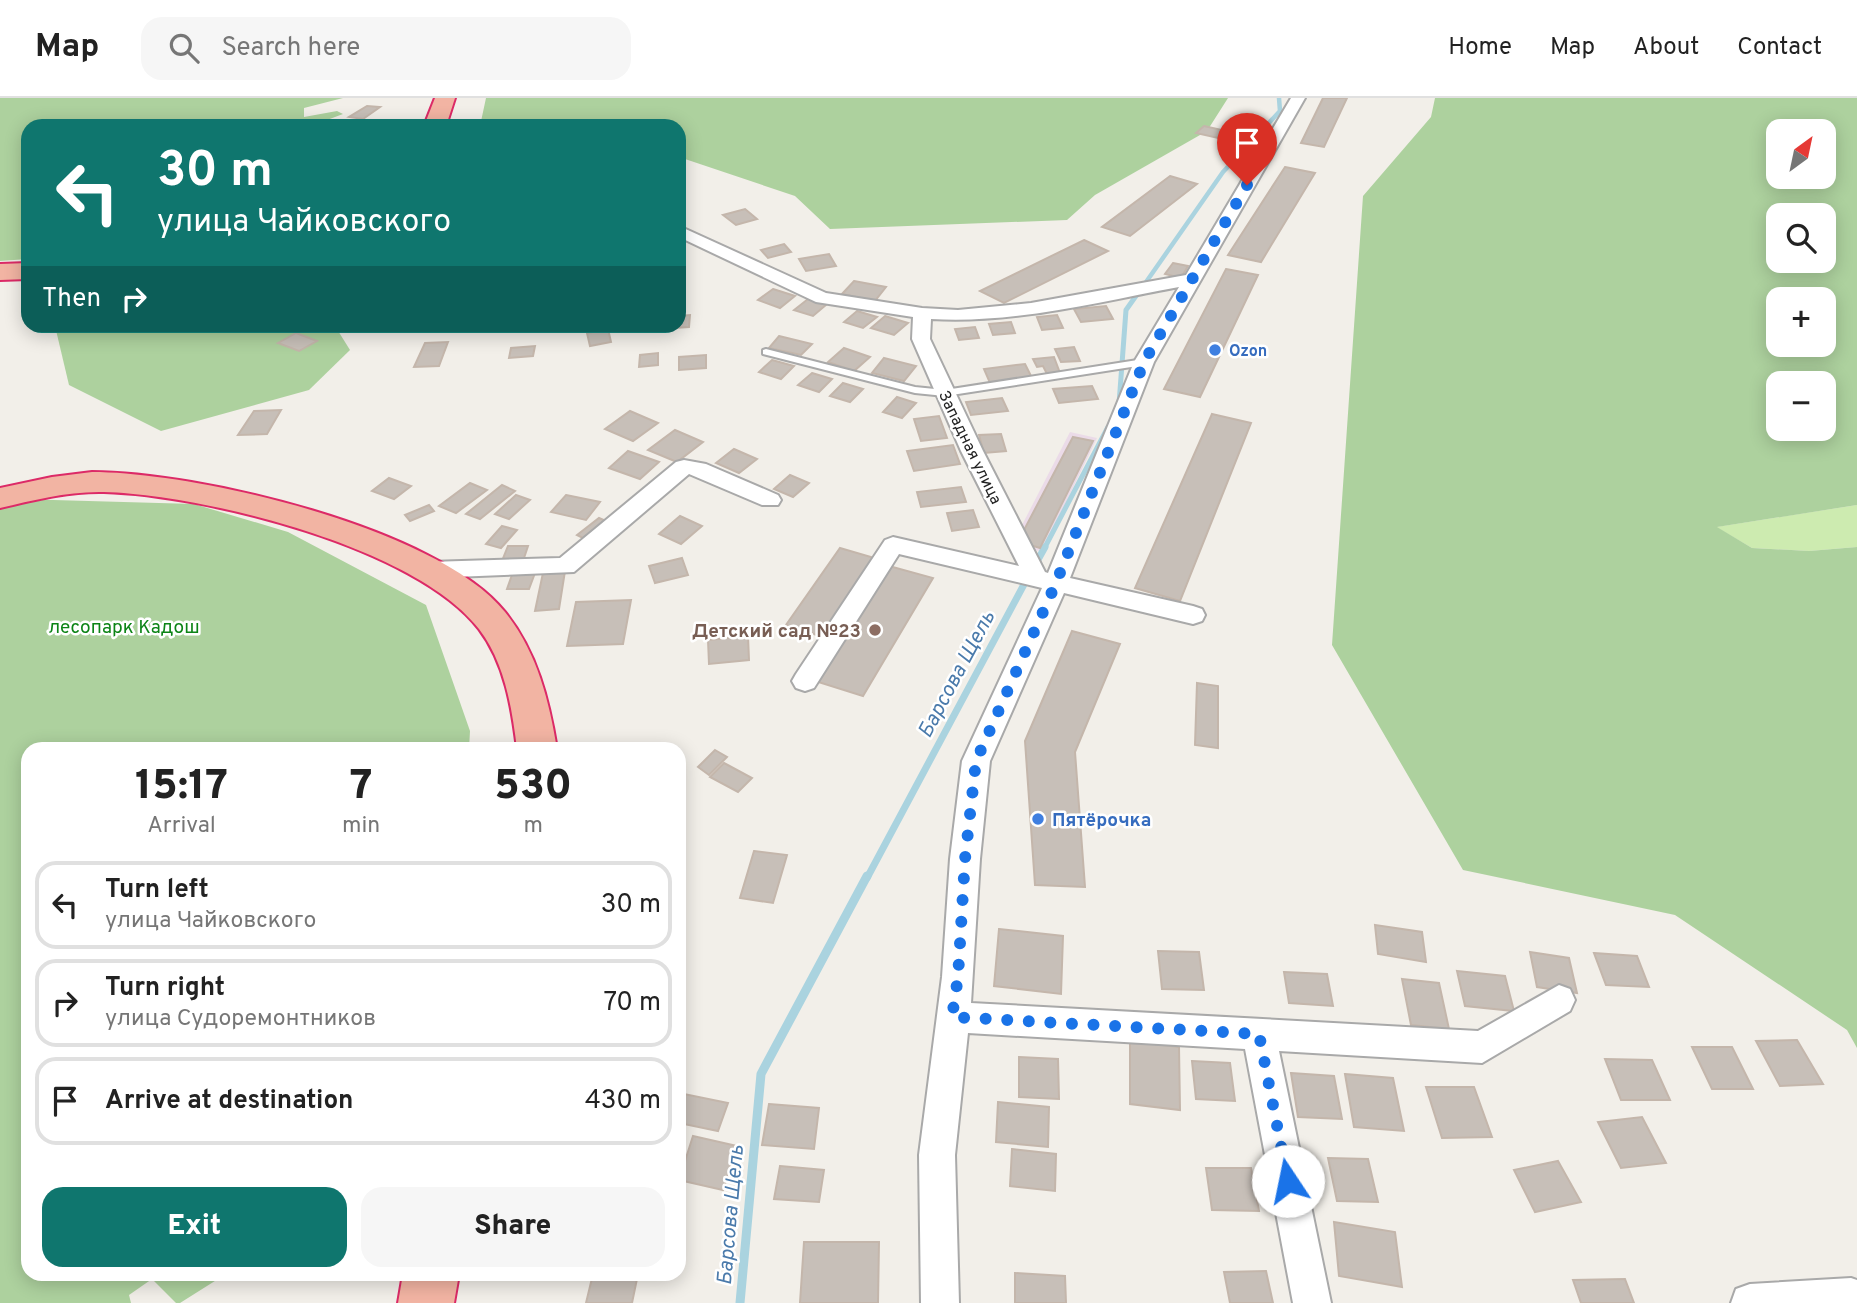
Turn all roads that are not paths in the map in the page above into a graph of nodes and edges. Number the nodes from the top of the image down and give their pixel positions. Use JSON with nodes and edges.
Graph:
{"nodes":[{"id":1,"x":445,"y":98,"type":"edge"},
{"id":2,"x":1298,"y":98,"type":"edge"},
{"id":3,"x":438,"y":119,"type":"edge"},
{"id":4,"x":686,"y":234,"type":"edge"},
{"id":5,"x":21,"y":271,"type":"edge"},
{"id":6,"x":0,"y":272,"type":"edge"},
{"id":7,"x":1190,"y":280,"type":"junction"},
{"id":8,"x":922,"y":313,"type":"junction"},
{"id":9,"x":766,"y":352,"type":"dead end"},
{"id":10,"x":1144,"y":362,"type":"junction"},
{"id":11,"x":945,"y":393,"type":"junction"},
{"id":12,"x":0,"y":498,"type":"edge"},
{"id":13,"x":770,"y":500,"type":"dead end"},
{"id":14,"x":429,"y":570,"type":"junction"},
{"id":15,"x":1046,"y":580,"type":"junction"},
{"id":16,"x":1193,"y":615,"type":"dead end"},
{"id":17,"x":805,"y":681,"type":"dead end"},
{"id":18,"x":536,"y":742,"type":"edge"},
{"id":19,"x":1559,"y":1000,"type":"dead end"},
{"id":20,"x":952,"y":1017,"type":"junction"},
{"id":21,"x":1259,"y":1034,"type":"junction"},
{"id":22,"x":430,"y":1281,"type":"edge"},
{"id":23,"x":1850,"y":1297,"type":"dead end"},
{"id":24,"x":426,"y":1303,"type":"edge"},
{"id":25,"x":940,"y":1303,"type":"edge"},
{"id":26,"x":1312,"y":1303,"type":"edge"},
{"id":27,"x":1750,"y":1303,"type":"edge"}],
"edges":[{"from":1,"to":3,"type":"highway"},
{"from":2,"to":7,"type":"street"},
{"from":4,"to":8,"type":"street"},
{"from":5,"to":6,"type":"highway"},
{"from":7,"to":8,"type":"street"},
{"from":7,"to":10,"type":"street"},
{"from":8,"to":11,"type":"street","name":"Западная улица"},
{"from":9,"to":11,"type":"lane"},
{"from":10,"to":11,"type":"lane"},
{"from":10,"to":15,"type":"street"},
{"from":11,"to":15,"type":"street","name":"Западная улица"},
{"from":12,"to":14,"type":"highway"},
{"from":13,"to":14,"type":"street"},
{"from":14,"to":18,"type":"highway"},
{"from":15,"to":16,"type":"street"},
{"from":15,"to":17,"type":"street"},
{"from":15,"to":20,"type":"street"},
{"from":19,"to":21,"type":"street"},
{"from":20,"to":21,"type":"street"},
{"from":20,"to":25,"type":"street"},
{"from":21,"to":26,"type":"street"},
{"from":22,"to":24,"type":"highway"},
{"from":23,"to":27,"type":"street"}]}
